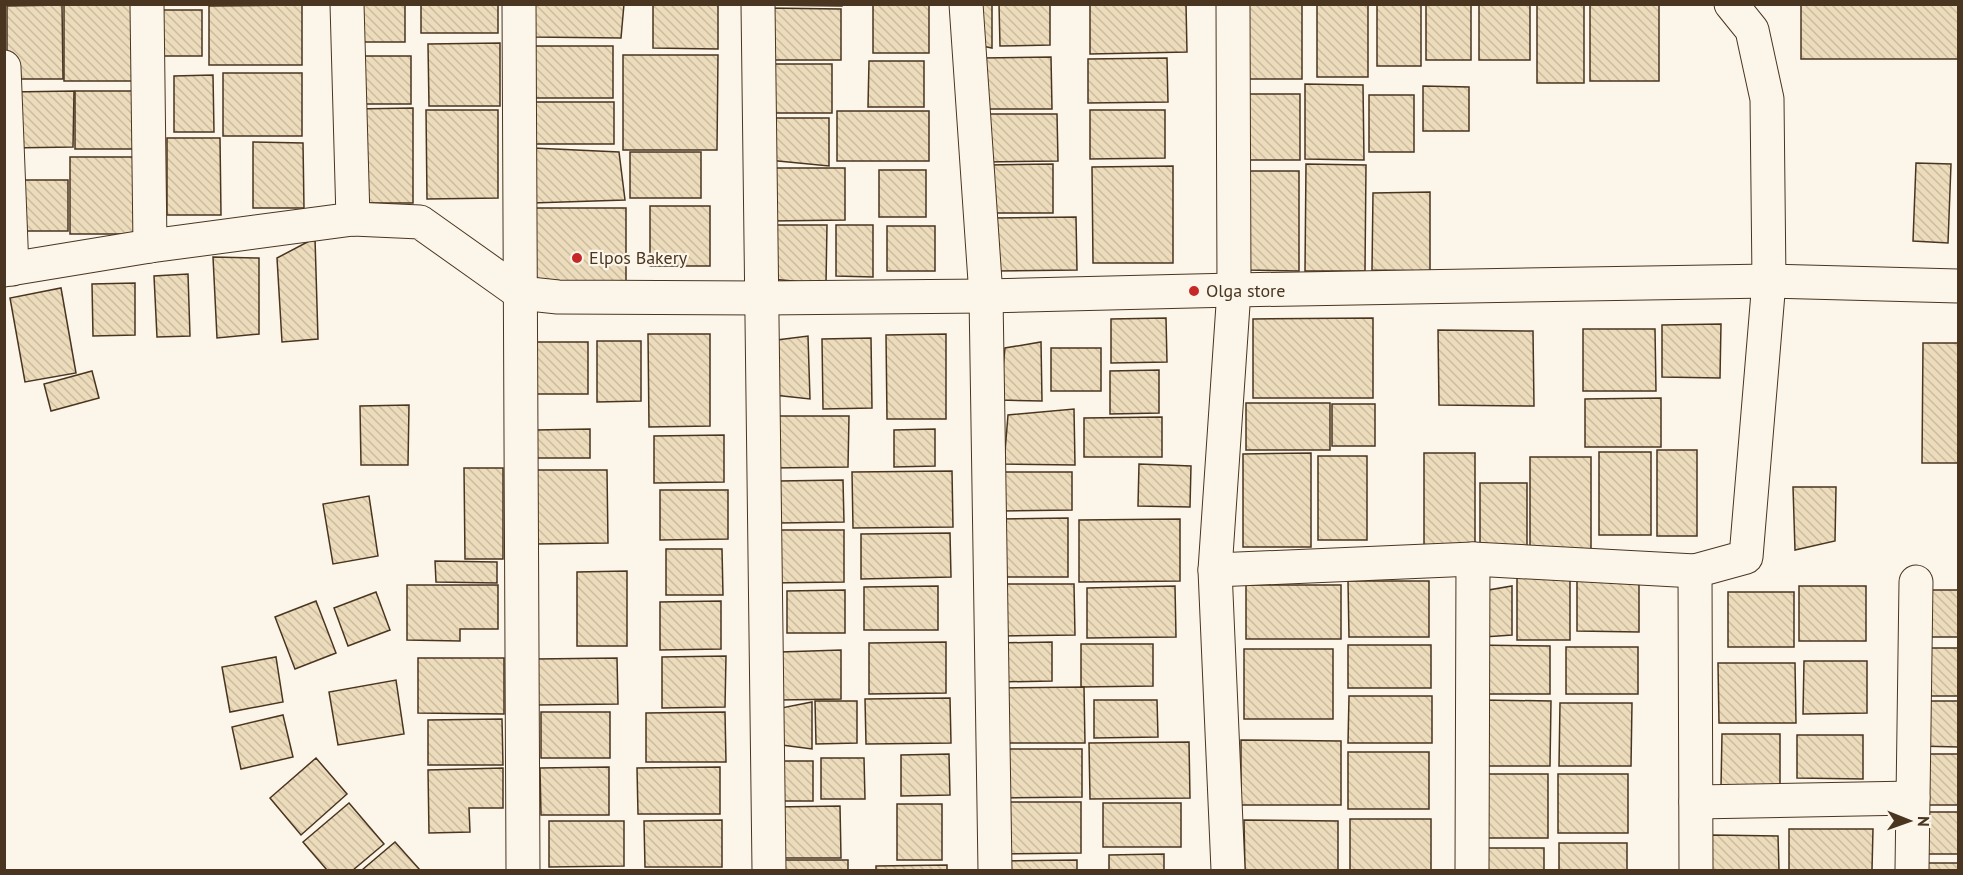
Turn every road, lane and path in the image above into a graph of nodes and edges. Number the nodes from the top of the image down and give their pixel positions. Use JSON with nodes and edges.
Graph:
{"nodes":[{"id":1,"x":147,"y":4,"type":"edge"},
{"id":2,"x":347,"y":4,"type":"edge"},
{"id":3,"x":519,"y":4,"type":"edge"},
{"id":4,"x":758,"y":4,"type":"edge"},
{"id":5,"x":966,"y":4,"type":"edge"},
{"id":6,"x":1233,"y":4,"type":"edge"},
{"id":7,"x":1731,"y":4,"type":"edge"},
{"id":8,"x":4,"y":67,"type":"edge"},
{"id":9,"x":353,"y":219,"type":"junction"},
{"id":10,"x":150,"y":246,"type":"junction"},
{"id":11,"x":8,"y":270,"type":"edge"},
{"id":12,"x":1770,"y":281,"type":"junction"},
{"id":13,"x":1959,"y":286,"type":"edge"},
{"id":14,"x":1234,"y":290,"type":"junction"},
{"id":15,"x":520,"y":293,"type":"junction"},
{"id":16,"x":986,"y":296,"type":"junction"},
{"id":17,"x":761,"y":298,"type":"junction"},
{"id":18,"x":1473,"y":559,"type":"junction"},
{"id":19,"x":1215,"y":570,"type":"junction"},
{"id":20,"x":1695,"y":571,"type":"junction"},
{"id":21,"x":1916,"y":582,"type":"dead end"},
{"id":22,"x":1913,"y":798,"type":"junction"},
{"id":23,"x":1696,"y":802,"type":"junction"},
{"id":24,"x":523,"y":870,"type":"edge"},
{"id":25,"x":769,"y":870,"type":"edge"},
{"id":26,"x":995,"y":870,"type":"edge"},
{"id":27,"x":1228,"y":870,"type":"edge"},
{"id":28,"x":1472,"y":870,"type":"edge"},
{"id":29,"x":1696,"y":870,"type":"edge"},
{"id":30,"x":1912,"y":870,"type":"edge"}],
"edges":[{"from":1,"to":10,"type":"street"},
{"from":2,"to":9,"type":"street"},
{"from":3,"to":15,"type":"street"},
{"from":4,"to":17,"type":"street"},
{"from":5,"to":16,"type":"street"},
{"from":6,"to":14,"type":"street"},
{"from":7,"to":12,"type":"street"},
{"from":8,"to":11,"type":"street"},
{"from":9,"to":10,"type":"street"},
{"from":9,"to":15,"type":"street"},
{"from":10,"to":11,"type":"street"},
{"from":12,"to":13,"type":"street"},
{"from":12,"to":14,"type":"street"},
{"from":12,"to":20,"type":"street"},
{"from":14,"to":16,"type":"street"},
{"from":14,"to":19,"type":"street"},
{"from":15,"to":17,"type":"street"},
{"from":15,"to":24,"type":"street"},
{"from":16,"to":17,"type":"street"},
{"from":16,"to":26,"type":"street"},
{"from":17,"to":25,"type":"street"},
{"from":18,"to":19,"type":"street"},
{"from":18,"to":20,"type":"street"},
{"from":18,"to":28,"type":"street"},
{"from":19,"to":27,"type":"street"},
{"from":20,"to":23,"type":"street"},
{"from":21,"to":22,"type":"street"},
{"from":22,"to":23,"type":"street"},
{"from":22,"to":30,"type":"street"},
{"from":23,"to":29,"type":"street"}]}
